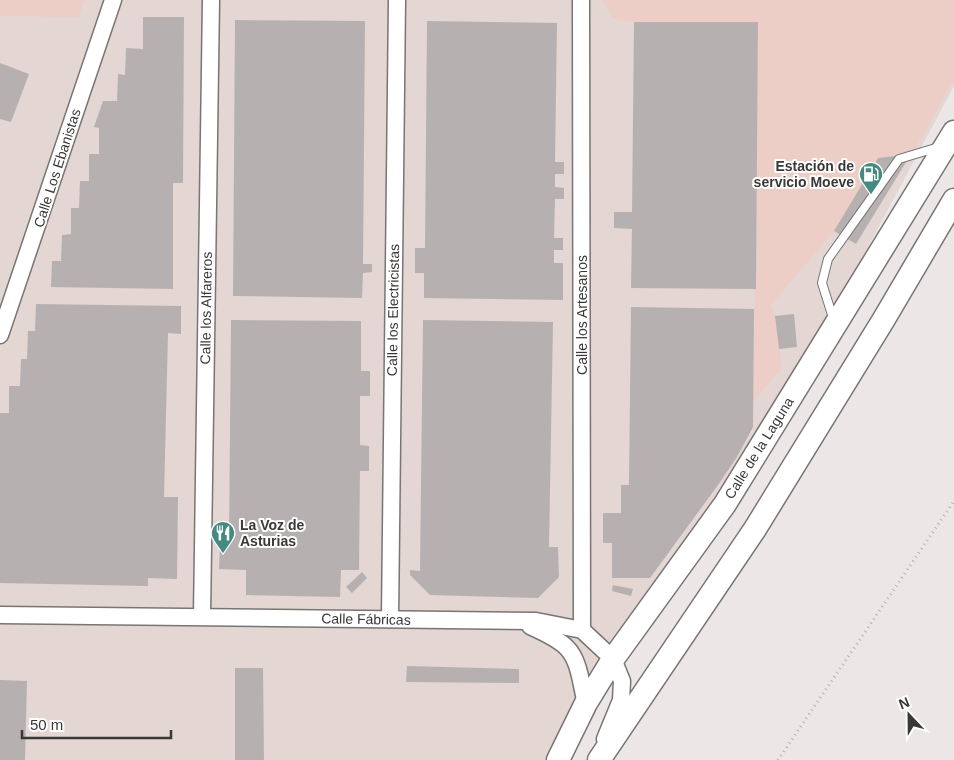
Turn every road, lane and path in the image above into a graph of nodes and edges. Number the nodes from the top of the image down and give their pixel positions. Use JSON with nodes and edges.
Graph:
{"nodes":[{"id":1,"x":113,"y":0,"type":"edge"},
{"id":2,"x":210,"y":0,"type":"edge"},
{"id":3,"x":397,"y":0,"type":"edge"},
{"id":4,"x":582,"y":0,"type":"edge"},
{"id":5,"x":950,"y":138,"type":"edge"},
{"id":6,"x":954,"y":200,"type":"edge"},
{"id":7,"x":835,"y":325,"type":"junction"},
{"id":8,"x":0,"y":335,"type":"edge"},
{"id":9,"x":954,"y":501,"type":"edge"},
{"id":10,"x":0,"y":615,"type":"edge"},
{"id":11,"x":202,"y":616,"type":"junction"},
{"id":12,"x":390,"y":620,"type":"junction"},
{"id":13,"x":521,"y":621,"type":"junction"},
{"id":14,"x":582,"y":630,"type":"junction"},
{"id":15,"x":613,"y":659,"type":"junction"},
{"id":16,"x":586,"y":703,"type":"junction"},
{"id":17,"x":558,"y":760,"type":"edge"},
{"id":18,"x":598,"y":760,"type":"edge"},
{"id":19,"x":778,"y":760,"type":"edge"}],
"edges":[{"from":1,"to":8,"type":"street","name":"Calle Los Ebanistas"},
{"from":2,"to":11,"type":"street","name":"Calle los Alfareros"},
{"from":3,"to":12,"type":"street","name":"Calle los Electricistas"},
{"from":4,"to":14,"type":"street","name":"Calle los Artesanos"},
{"from":5,"to":7,"type":"street","name":"Calle de la Laguna"},
{"from":5,"to":7,"type":"lane"},
{"from":6,"to":18,"type":"street"},
{"from":7,"to":15,"type":"street","name":"Calle de la Laguna"},
{"from":9,"to":19,"type":"path"},
{"from":10,"to":11,"type":"street","name":"Calle Fábricas"},
{"from":11,"to":12,"type":"street","name":"Calle Fábricas"},
{"from":12,"to":13,"type":"street","name":"Calle Fábricas"},
{"from":13,"to":14,"type":"street","name":"Calle Fábricas"},
{"from":13,"to":16,"type":"street"},
{"from":14,"to":15,"type":"street"},
{"from":15,"to":16,"type":"street","name":"Calle de la Laguna"},
{"from":15,"to":18,"type":"street"},
{"from":16,"to":17,"type":"street","name":"Calle de la Laguna"}]}
